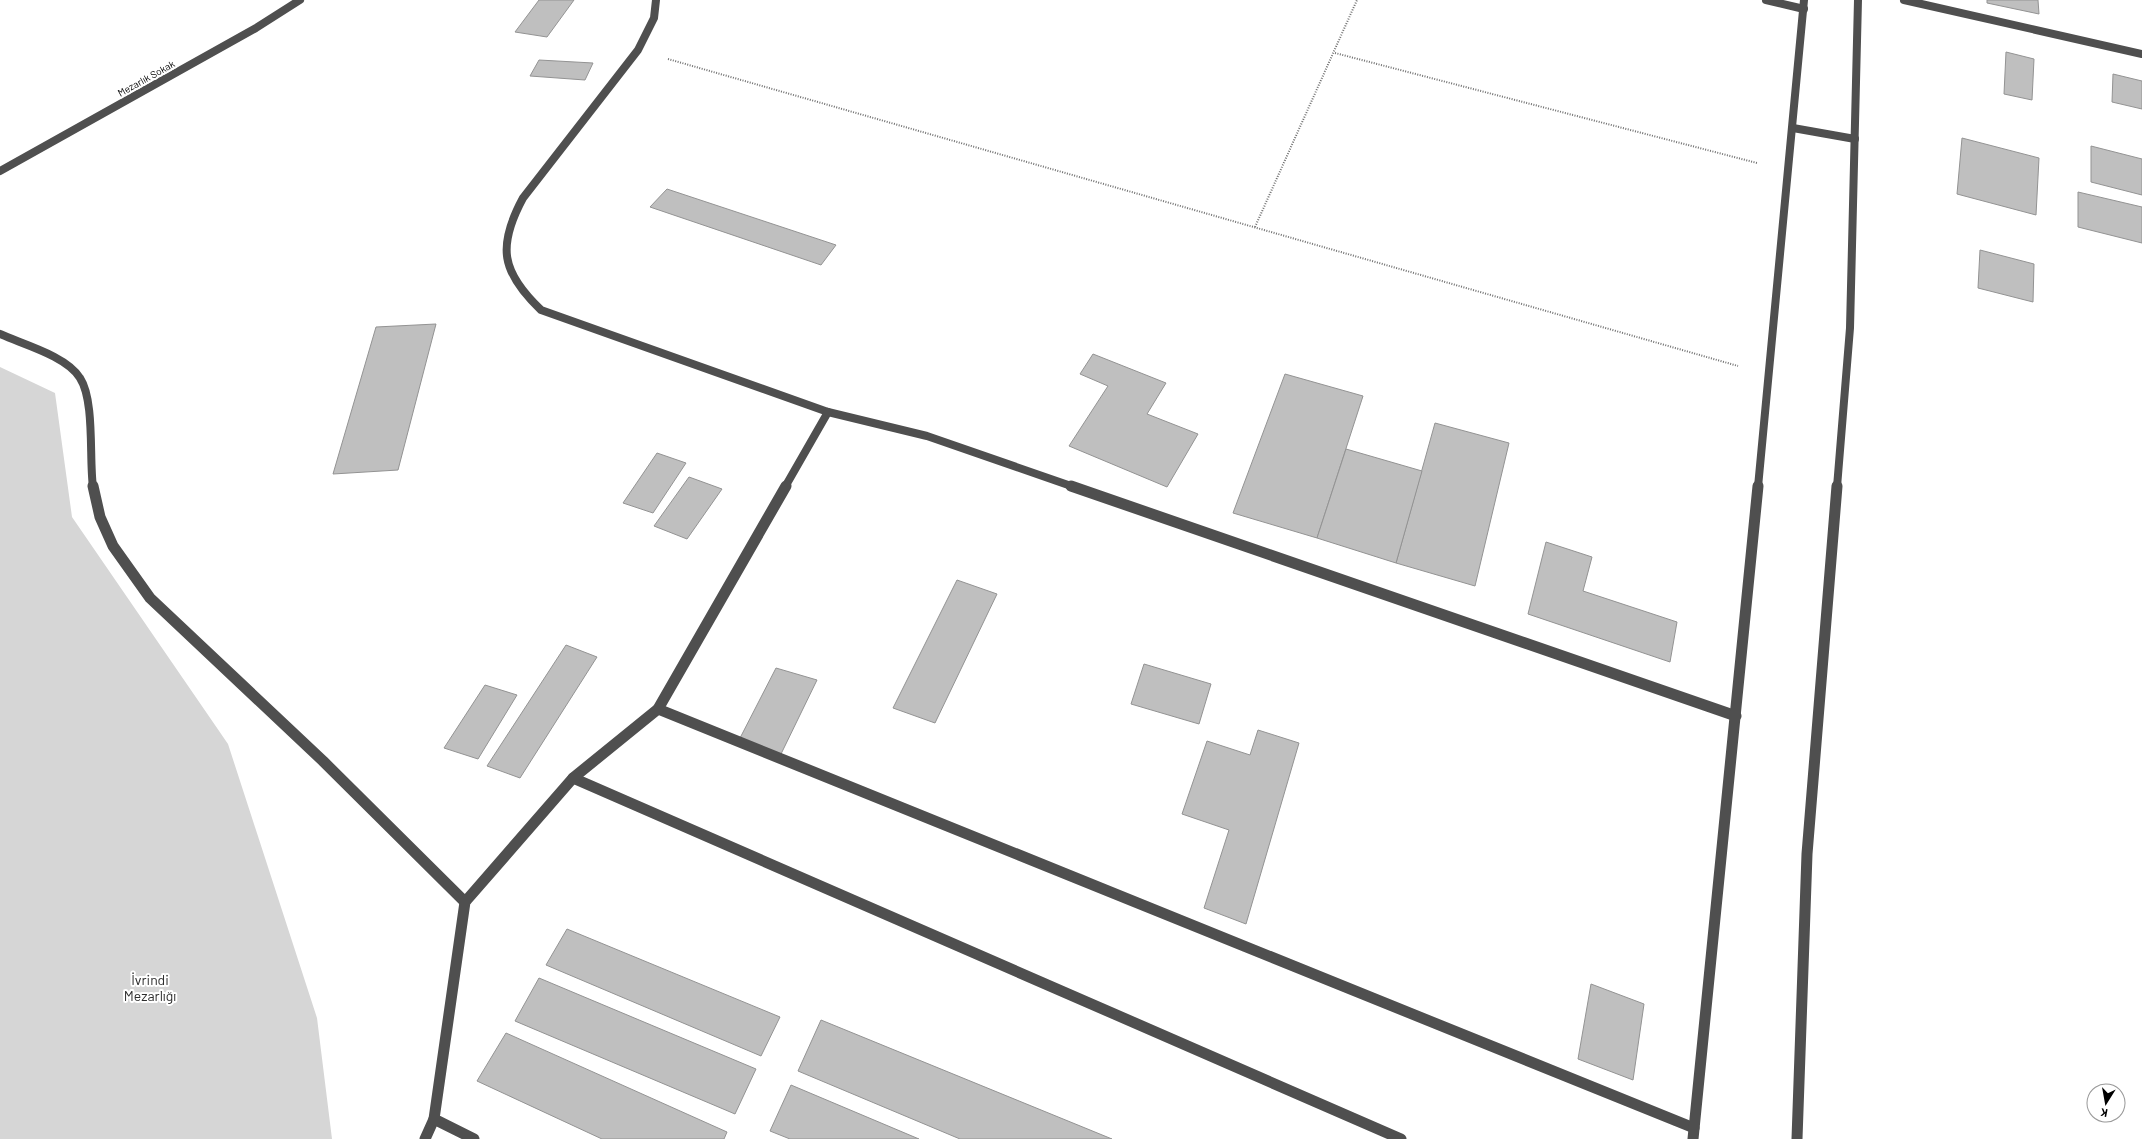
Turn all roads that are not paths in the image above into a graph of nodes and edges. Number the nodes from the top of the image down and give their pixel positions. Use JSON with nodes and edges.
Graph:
{"nodes":[{"id":1,"x":300,"y":0,"type":"edge"},
{"id":2,"x":656,"y":0,"type":"edge"},
{"id":3,"x":1766,"y":0,"type":"edge"},
{"id":4,"x":1858,"y":0,"type":"edge"},
{"id":5,"x":1904,"y":0,"type":"edge"},
{"id":6,"x":1804,"y":4,"type":"edge"},
{"id":7,"x":2142,"y":54,"type":"edge"},
{"id":8,"x":1792,"y":128,"type":"junction"},
{"id":9,"x":1855,"y":139,"type":"junction"},
{"id":10,"x":0,"y":171,"type":"edge"},
{"id":11,"x":0,"y":334,"type":"edge"},
{"id":12,"x":828,"y":412,"type":"junction"},
{"id":13,"x":658,"y":709,"type":"junction"},
{"id":14,"x":1736,"y":716,"type":"junction"},
{"id":15,"x":573,"y":778,"type":"junction"},
{"id":16,"x":465,"y":902,"type":"junction"},
{"id":17,"x":434,"y":1119,"type":"junction"},
{"id":18,"x":1694,"y":1133,"type":"edge"},
{"id":19,"x":425,"y":1139,"type":"edge"},
{"id":20,"x":474,"y":1139,"type":"edge"},
{"id":21,"x":1401,"y":1139,"type":"edge"},
{"id":22,"x":1797,"y":1139,"type":"edge"}],
"edges":[{"from":1,"to":10,"type":"street","name":"Mezarlık Sokak"},
{"from":2,"to":12,"type":"street"},
{"from":3,"to":6,"type":"street"},
{"from":4,"to":9,"type":"street"},
{"from":5,"to":7,"type":"street"},
{"from":6,"to":8,"type":"street"},
{"from":8,"to":9,"type":"street"},
{"from":8,"to":14,"type":"street"},
{"from":9,"to":22,"type":"street"},
{"from":11,"to":16,"type":"street"},
{"from":12,"to":13,"type":"street"},
{"from":12,"to":14,"type":"street"},
{"from":13,"to":15,"type":"street"},
{"from":13,"to":18,"type":"street"},
{"from":14,"to":18,"type":"street"},
{"from":15,"to":16,"type":"street"},
{"from":15,"to":21,"type":"street"},
{"from":16,"to":17,"type":"street"},
{"from":17,"to":19,"type":"street"},
{"from":17,"to":20,"type":"street"}]}
